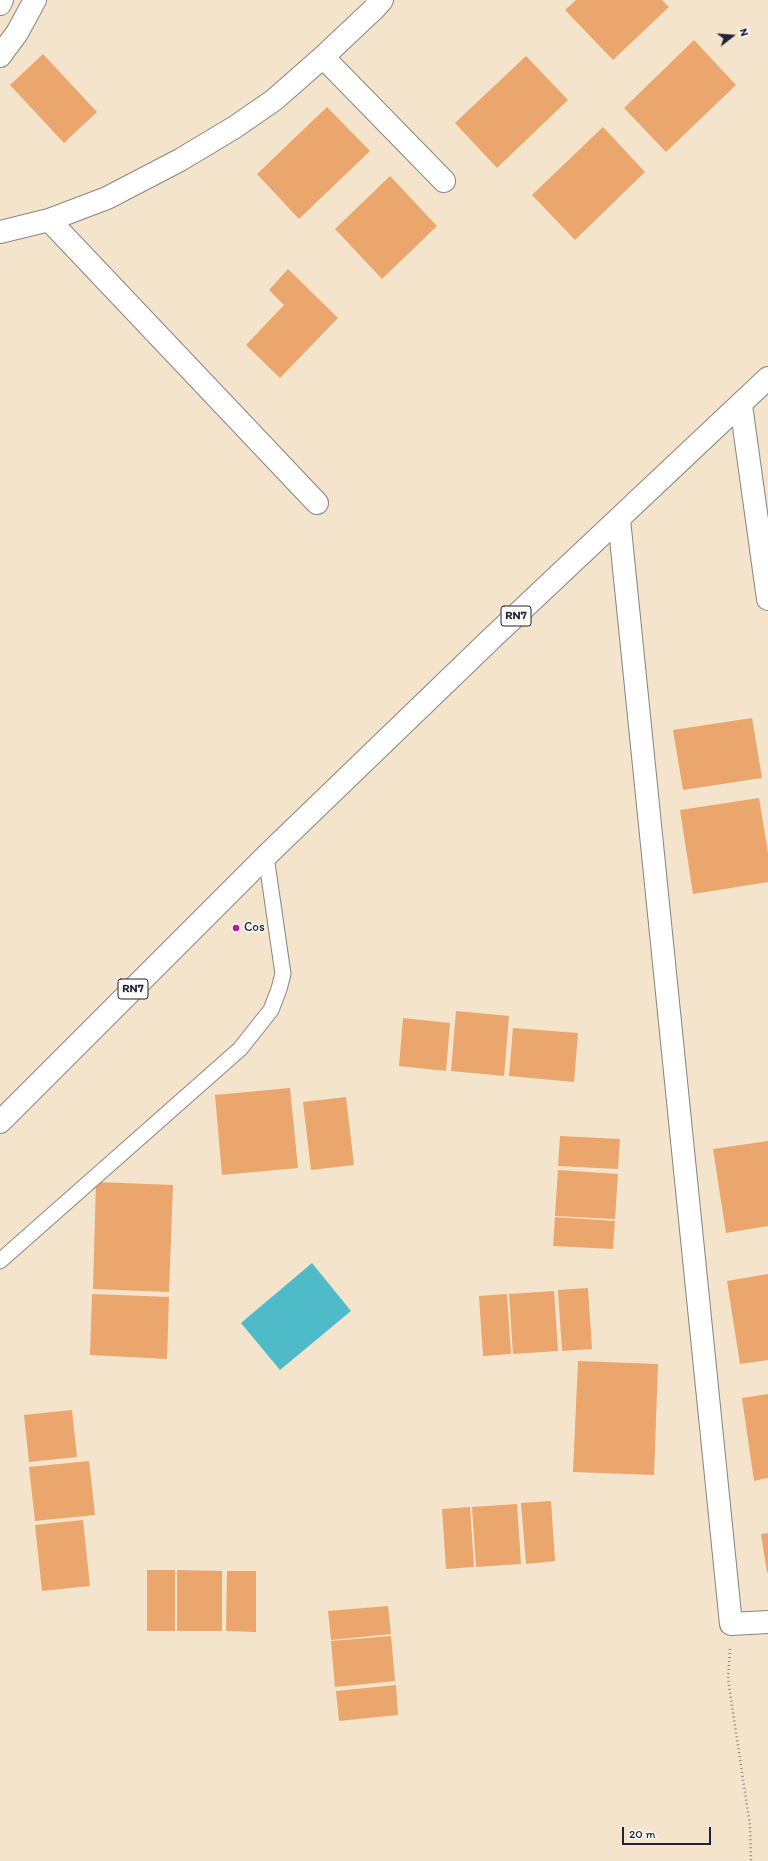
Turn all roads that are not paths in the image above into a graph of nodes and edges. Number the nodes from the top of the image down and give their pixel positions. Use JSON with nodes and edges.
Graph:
{"nodes":[{"id":1,"x":2,"y":0,"type":"edge"},
{"id":2,"x":35,"y":0,"type":"edge"},
{"id":3,"x":382,"y":0,"type":"edge"},
{"id":4,"x":0,"y":4,"type":"edge"},
{"id":5,"x":0,"y":56,"type":"edge"},
{"id":6,"x":323,"y":57,"type":"junction"},
{"id":7,"x":444,"y":181,"type":"dead end"},
{"id":8,"x":49,"y":220,"type":"junction"},
{"id":9,"x":0,"y":232,"type":"edge"},
{"id":10,"x":768,"y":378,"type":"edge"},
{"id":11,"x":741,"y":405,"type":"junction"},
{"id":12,"x":317,"y":503,"type":"dead end"},
{"id":13,"x":619,"y":519,"type":"junction"},
{"id":14,"x":768,"y":599,"type":"edge"},
{"id":15,"x":266,"y":856,"type":"junction"},
{"id":16,"x":0,"y":1122,"type":"edge"},
{"id":17,"x":0,"y":1261,"type":"edge"},
{"id":18,"x":768,"y":1622,"type":"edge"}],
"edges":[{"from":1,"to":4,"type":"street"},
{"from":2,"to":5,"type":"street"},
{"from":3,"to":6,"type":"street"},
{"from":6,"to":7,"type":"street"},
{"from":6,"to":8,"type":"street"},
{"from":8,"to":9,"type":"street"},
{"from":8,"to":12,"type":"street"},
{"from":10,"to":11,"type":"street","number":"RN7"},
{"from":11,"to":13,"type":"street","number":"RN7"},
{"from":11,"to":14,"type":"street"},
{"from":13,"to":15,"type":"street","number":"RN7"},
{"from":13,"to":18,"type":"street"},
{"from":15,"to":16,"type":"street","number":"RN7"},
{"from":15,"to":17,"type":"lane"}]}
